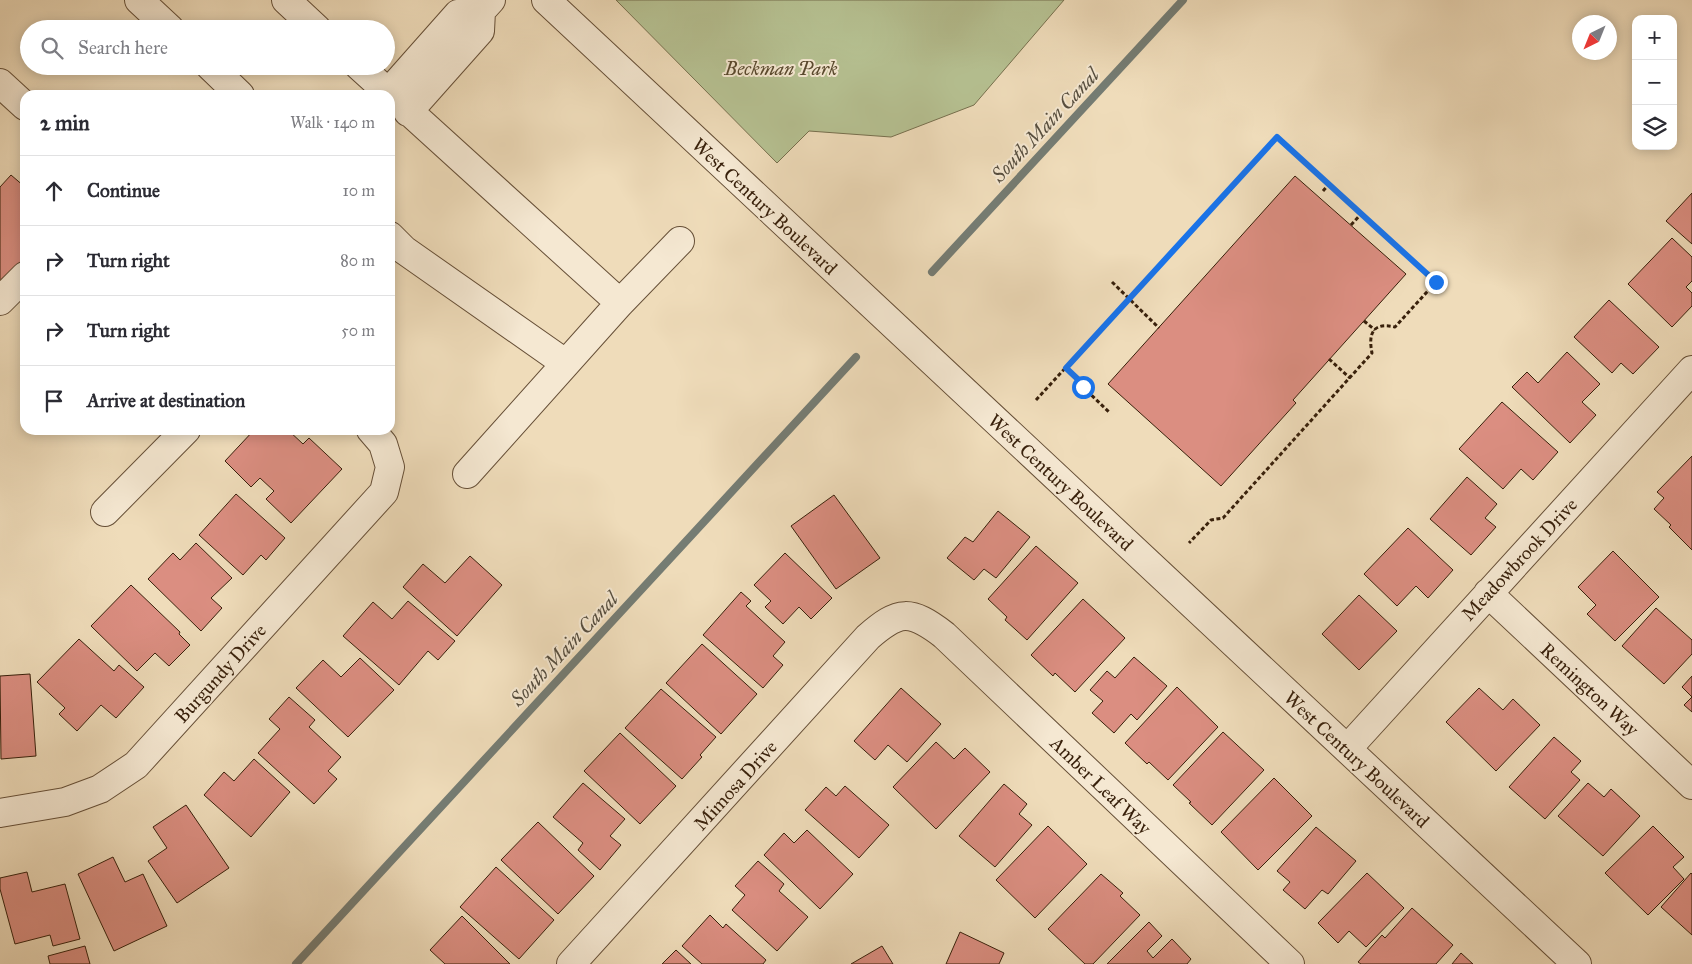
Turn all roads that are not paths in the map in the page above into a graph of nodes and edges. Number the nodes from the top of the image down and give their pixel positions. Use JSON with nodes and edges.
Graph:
{"nodes":[{"id":1,"x":140,"y":0,"type":"edge"},
{"id":2,"x":286,"y":0,"type":"edge"},
{"id":3,"x":546,"y":0,"type":"edge"},
{"id":4,"x":486,"y":5,"type":"edge"},
{"id":5,"x":161,"y":20,"type":"edge"},
{"id":6,"x":307,"y":20,"type":"edge"},
{"id":7,"x":219,"y":75,"type":"edge"},
{"id":8,"x":368,"y":75,"type":"edge"},
{"id":9,"x":0,"y":82,"type":"edge"},
{"id":10,"x":235,"y":90,"type":"edge"},
{"id":11,"x":385,"y":90,"type":"edge"},
{"id":12,"x":391,"y":90,"type":"edge"},
{"id":13,"x":395,"y":100,"type":"edge"},
{"id":14,"x":20,"y":101,"type":"edge"},
{"id":15,"x":408,"y":112,"type":"junction"},
{"id":16,"x":395,"y":241,"type":"edge"},
{"id":17,"x":680,"y":241,"type":"dead end"},
{"id":18,"x":20,"y":281,"type":"edge"},
{"id":19,"x":0,"y":301,"type":"edge"},
{"id":20,"x":620,"y":302,"type":"junction"},
{"id":21,"x":565,"y":363,"type":"junction"},
{"id":22,"x":1691,"y":375,"type":"edge"},
{"id":23,"x":181,"y":435,"type":"edge"},
{"id":24,"x":375,"y":435,"type":"edge"},
{"id":25,"x":467,"y":474,"type":"dead end"},
{"id":26,"x":105,"y":512,"type":"dead end"},
{"id":27,"x":1488,"y":593,"type":"junction"},
{"id":28,"x":906,"y":616,"type":"joint"},
{"id":29,"x":1347,"y":749,"type":"junction"},
{"id":30,"x":1692,"y":785,"type":"edge"},
{"id":31,"x":0,"y":813,"type":"edge"},
{"id":32,"x":570,"y":964,"type":"edge"},
{"id":33,"x":1290,"y":964,"type":"edge"},
{"id":34,"x":1577,"y":964,"type":"edge"}],
"edges":[{"from":1,"to":5,"type":"street"},
{"from":2,"to":6,"type":"street"},
{"from":3,"to":29,"type":"street","name":"West Century Boulevard"},
{"from":4,"to":12,"type":"street"},
{"from":4,"to":15,"type":"street"},
{"from":7,"to":10,"type":"street"},
{"from":8,"to":11,"type":"street"},
{"from":9,"to":14,"type":"street"},
{"from":13,"to":15,"type":"street"},
{"from":15,"to":20,"type":"street"},
{"from":16,"to":21,"type":"street"},
{"from":17,"to":20,"type":"street"},
{"from":18,"to":19,"type":"street"},
{"from":20,"to":21,"type":"street"},
{"from":21,"to":25,"type":"street"},
{"from":22,"to":27,"type":"street","name":"Meadowbrook Drive"},
{"from":23,"to":26,"type":"street"},
{"from":24,"to":31,"type":"street","name":"Burgundy Drive"},
{"from":27,"to":29,"type":"street","name":"Meadowbrook Drive"},
{"from":27,"to":30,"type":"street","name":"Remington Way"},
{"from":28,"to":32,"type":"street","name":"Mimosa Drive"},
{"from":28,"to":33,"type":"street","name":"Amber Leaf Way"},
{"from":29,"to":34,"type":"street","name":"West Century Boulevard"}]}
